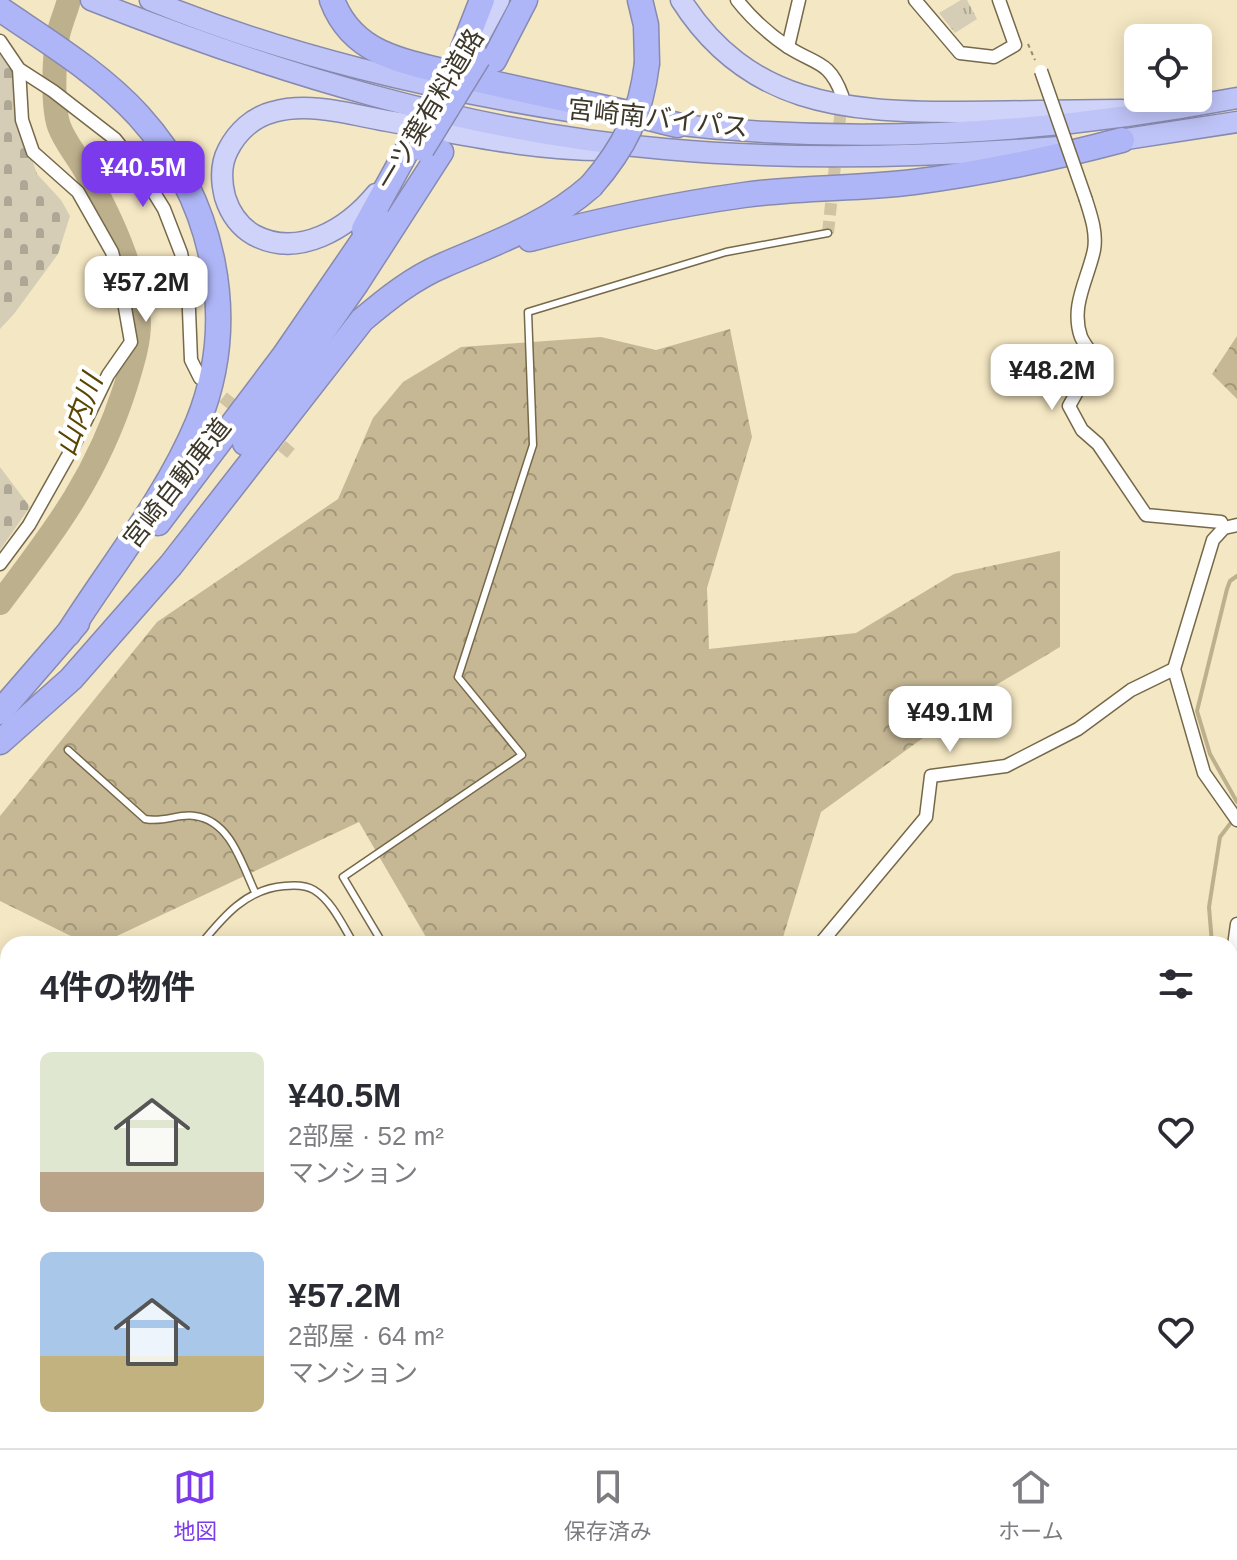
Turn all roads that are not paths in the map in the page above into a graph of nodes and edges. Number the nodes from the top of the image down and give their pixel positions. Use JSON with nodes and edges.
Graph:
{"nodes":[{"id":1,"x":91,"y":0,"type":"edge"},
{"id":2,"x":150,"y":0,"type":"edge"},
{"id":3,"x":332,"y":0,"type":"edge"},
{"id":4,"x":482,"y":0,"type":"edge"},
{"id":5,"x":499,"y":0,"type":"edge"},
{"id":6,"x":507,"y":0,"type":"edge"},
{"id":7,"x":525,"y":0,"type":"edge"},
{"id":8,"x":640,"y":0,"type":"edge"},
{"id":9,"x":681,"y":0,"type":"edge"},
{"id":10,"x":737,"y":0,"type":"edge"},
{"id":11,"x":799,"y":0,"type":"edge"},
{"id":12,"x":915,"y":0,"type":"edge"},
{"id":13,"x":999,"y":0,"type":"edge"},
{"id":14,"x":0,"y":9,"type":"edge"},
{"id":15,"x":0,"y":41,"type":"edge"},
{"id":16,"x":788,"y":47,"type":"junction"},
{"id":17,"x":476,"y":57,"type":"junction"},
{"id":18,"x":19,"y":69,"type":"junction"},
{"id":19,"x":1041,"y":71,"type":"dead end"},
{"id":20,"x":842,"y":95,"type":"tunnel mouth"},
{"id":21,"x":1237,"y":98,"type":"edge"},
{"id":22,"x":1212,"y":103,"type":"edge"},
{"id":23,"x":1124,"y":110,"type":"edge"},
{"id":24,"x":1157,"y":112,"type":"edge"},
{"id":25,"x":1237,"y":124,"type":"edge"},
{"id":26,"x":677,"y":125,"type":"junction"},
{"id":27,"x":1122,"y":140,"type":"junction"},
{"id":28,"x":424,"y":149,"type":"junction"},
{"id":29,"x":663,"y":149,"type":"junction"},
{"id":30,"x":828,"y":233,"type":"dead end"},
{"id":31,"x":374,"y":241,"type":"junction"},
{"id":32,"x":481,"y":251,"type":"junction"},
{"id":33,"x":341,"y":274,"type":"junction"},
{"id":34,"x":200,"y":378,"type":"tunnel mouth"},
{"id":35,"x":1231,"y":526,"type":"edge"},
{"id":36,"x":0,"y":564,"type":"edge"},
{"id":37,"x":68,"y":634,"type":"junction"},
{"id":38,"x":1174,"y":669,"type":"junction"},
{"id":39,"x":0,"y":712,"type":"edge"},
{"id":40,"x":0,"y":742,"type":"edge"},
{"id":41,"x":68,"y":750,"type":"dead end"},
{"id":42,"x":1237,"y":820,"type":"edge"},
{"id":43,"x":255,"y":892,"type":"junction"},
{"id":44,"x":208,"y":936,"type":"edge"},
{"id":45,"x":349,"y":936,"type":"edge"},
{"id":46,"x":378,"y":936,"type":"edge"},
{"id":47,"x":827,"y":936,"type":"edge"}],
"edges":[{"from":1,"to":29,"type":"highway","name":"宮崎南バイパス"},
{"from":2,"to":26,"type":"highway","name":"宮崎南バイパス"},
{"from":3,"to":26,"type":"highway"},
{"from":4,"to":17,"type":"highway"},
{"from":5,"to":17,"type":"main road"},
{"from":6,"to":17,"type":"highway"},
{"from":7,"to":17,"type":"highway","name":"一ツ葉有料道路"},
{"from":8,"to":32,"type":"highway","bridge":true},
{"from":9,"to":23,"type":"main road"},
{"from":10,"to":16,"type":"street"},
{"from":11,"to":16,"type":"street"},
{"from":12,"to":13,"type":"street"},
{"from":14,"to":37,"type":"highway"},
{"from":15,"to":18,"type":"street"},
{"from":16,"to":20,"type":"street"},
{"from":17,"to":28,"type":"highway","bridge":true},
{"from":18,"to":34,"type":"street"},
{"from":18,"to":36,"type":"street"},
{"from":19,"to":35,"type":"street","bridge":true},
{"from":21,"to":22,"type":"highway","name":"宮崎南バイパス"},
{"from":24,"to":26,"type":"highway","name":"宮崎南バイパス"},
{"from":25,"to":27,"type":"highway","name":"宮崎南バイパス"},
{"from":27,"to":29,"type":"highway","name":"宮崎南バイパス"},
{"from":27,"to":32,"type":"highway"},
{"from":28,"to":29,"type":"main road"},
{"from":28,"to":31,"type":"highway"},
{"from":28,"to":33,"type":"highway"},
{"from":30,"to":46,"type":"lane"},
{"from":31,"to":33,"type":"highway","name":"宮崎自動車道"},
{"from":31,"to":40,"type":"highway","name":"宮崎自動車道"},
{"from":32,"to":40,"type":"highway"},
{"from":33,"to":37,"type":"highway","name":"宮崎自動車道"},
{"from":35,"to":38,"type":"street"},
{"from":37,"to":39,"type":"highway","name":"宮崎自動車道"},
{"from":38,"to":42,"type":"street"},
{"from":38,"to":47,"type":"street"},
{"from":41,"to":43,"type":"lane"},
{"from":43,"to":44,"type":"lane"},
{"from":43,"to":45,"type":"lane"}]}
